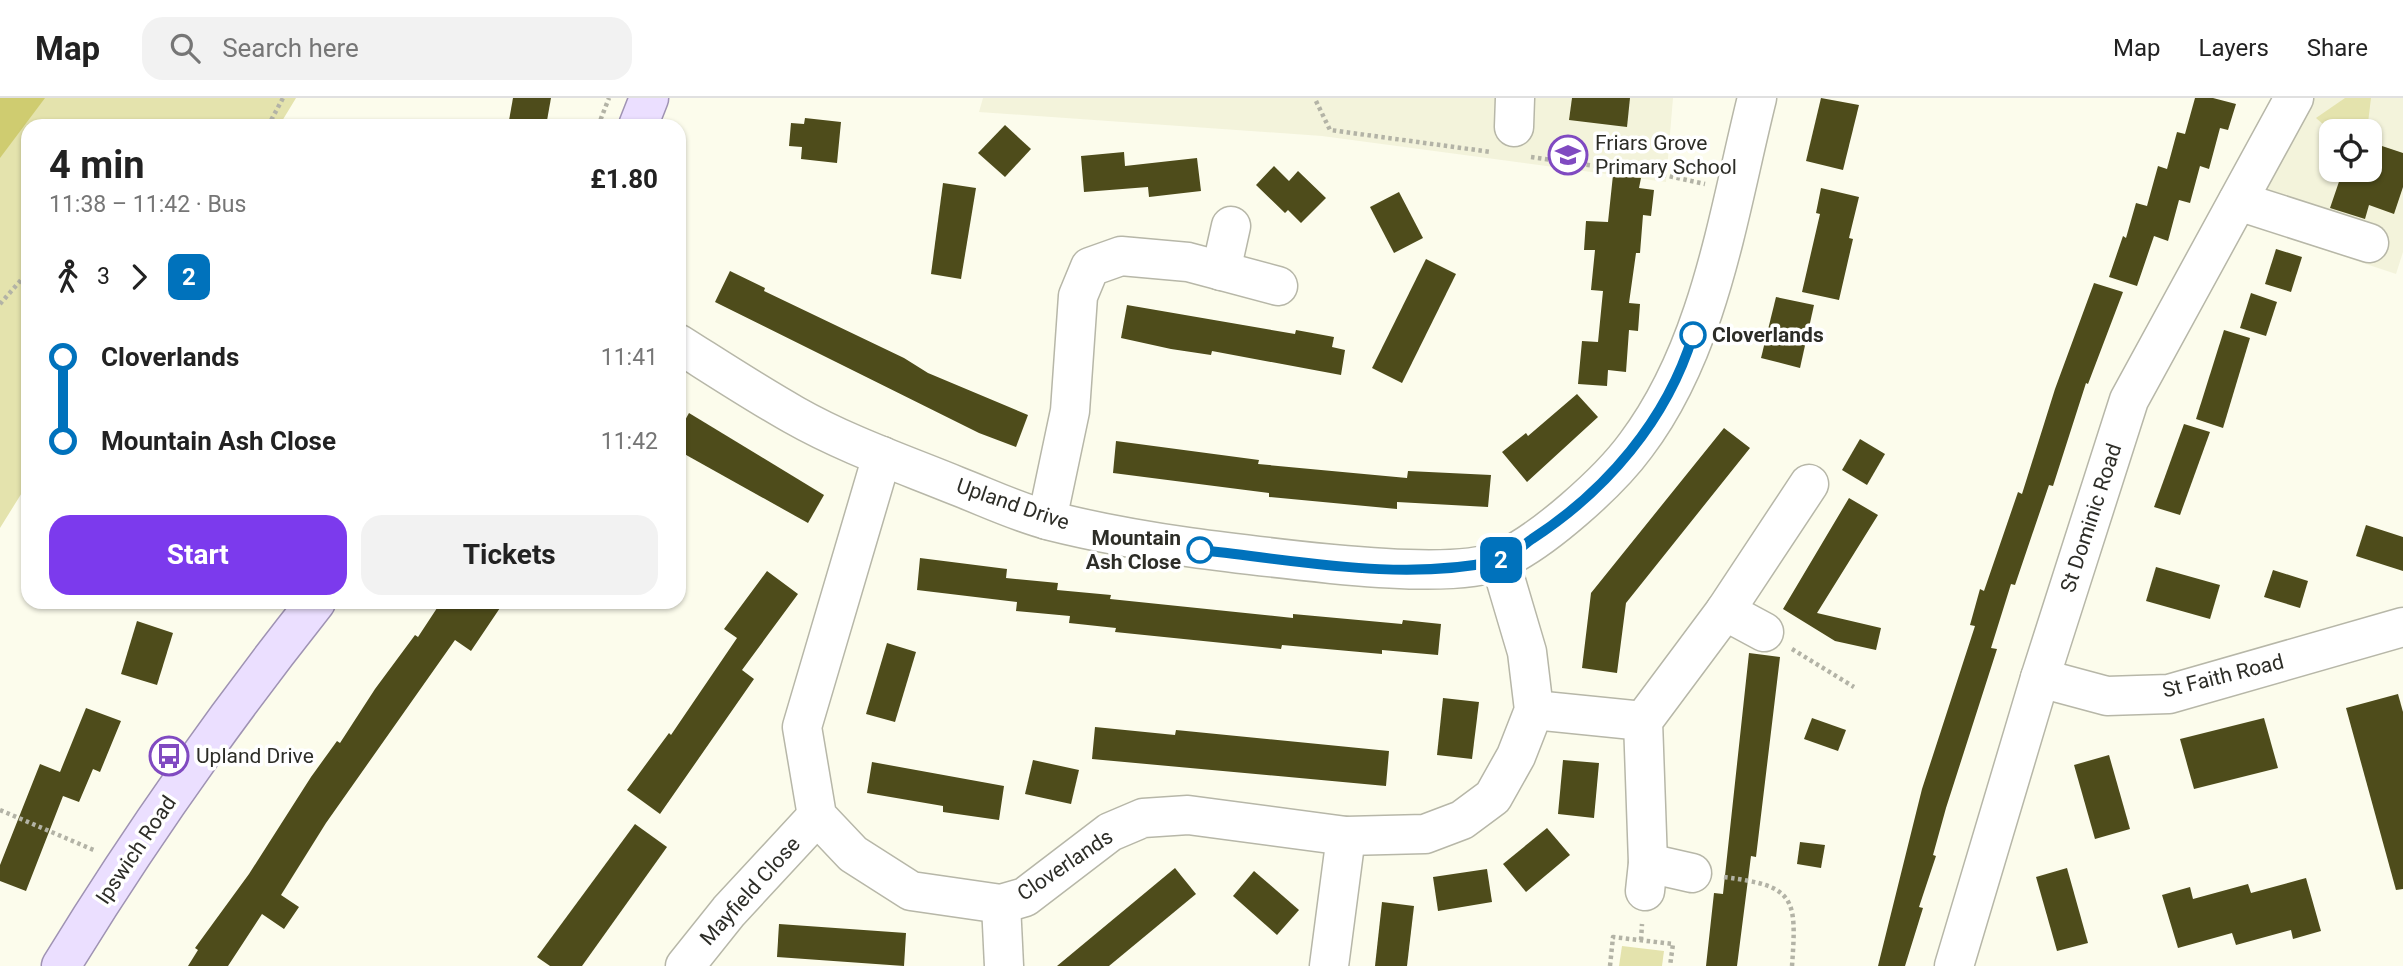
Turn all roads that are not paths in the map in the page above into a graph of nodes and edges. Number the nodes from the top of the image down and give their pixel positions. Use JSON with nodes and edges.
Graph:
{"nodes":[{"id":1,"x":649,"y":98,"type":"edge"},
{"id":2,"x":1757,"y":98,"type":"edge"},
{"id":3,"x":2294,"y":98,"type":"edge"},
{"id":4,"x":641,"y":119,"type":"edge"},
{"id":5,"x":2238,"y":201,"type":"junction"},
{"id":6,"x":1231,"y":226,"type":"dead end"},
{"id":7,"x":2369,"y":243,"type":"dead end"},
{"id":8,"x":1221,"y":271,"type":"junction"},
{"id":9,"x":1278,"y":286,"type":"dead end"},
{"id":10,"x":686,"y":348,"type":"edge"},
{"id":11,"x":882,"y":456,"type":"junction"},
{"id":12,"x":1809,"y":484,"type":"dead end"},
{"id":13,"x":1047,"y":520,"type":"junction"},
{"id":14,"x":1500,"y":561,"type":"junction"},
{"id":15,"x":311,"y":609,"type":"edge"},
{"id":16,"x":1725,"y":611,"type":"junction"},
{"id":17,"x":2403,"y":627,"type":"edge"},
{"id":18,"x":1764,"y":632,"type":"road end"},
{"id":19,"x":2040,"y":678,"type":"junction"},
{"id":20,"x":1534,"y":710,"type":"junction"},
{"id":21,"x":1643,"y":720,"type":"junction"},
{"id":22,"x":817,"y":816,"type":"junction"},
{"id":23,"x":1346,"y":836,"type":"junction"},
{"id":24,"x":1692,"y":873,"type":"road end"},
{"id":25,"x":1001,"y":904,"type":"junction"},
{"id":26,"x":61,"y":966,"type":"edge"},
{"id":27,"x":685,"y":966,"type":"edge"},
{"id":28,"x":1004,"y":966,"type":"edge"},
{"id":29,"x":1329,"y":966,"type":"edge"},
{"id":30,"x":1954,"y":966,"type":"edge"}],
"edges":[{"from":1,"to":4,"type":"main road"},
{"from":2,"to":14,"type":"street","name":"Upland Drive"},
{"from":3,"to":5,"type":"street","name":"St Dominic Road"},
{"from":5,"to":7,"type":"street"},
{"from":5,"to":19,"type":"street","name":"St Dominic Road"},
{"from":6,"to":8,"type":"street"},
{"from":8,"to":9,"type":"street"},
{"from":8,"to":13,"type":"street"},
{"from":10,"to":11,"type":"street","name":"Upland Drive"},
{"from":11,"to":13,"type":"street","name":"Upland Drive"},
{"from":11,"to":22,"type":"street"},
{"from":12,"to":16,"type":"street"},
{"from":13,"to":14,"type":"street","name":"Upland Drive"},
{"from":14,"to":20,"type":"street","name":"Cloverlands"},
{"from":15,"to":26,"type":"main road","name":"Ipswich Road"},
{"from":16,"to":18,"type":"street"},
{"from":16,"to":21,"type":"street"},
{"from":17,"to":19,"type":"street","name":"St Faith Road"},
{"from":19,"to":30,"type":"street","name":"St Dominic Road"},
{"from":20,"to":21,"type":"street"},
{"from":20,"to":23,"type":"street","name":"Cloverlands"},
{"from":21,"to":24,"type":"street"},
{"from":22,"to":25,"type":"street","name":"Cloverlands"},
{"from":22,"to":27,"type":"street","name":"Mayfield Close"},
{"from":23,"to":25,"type":"street","name":"Cloverlands"},
{"from":23,"to":29,"type":"street"},
{"from":25,"to":28,"type":"street"}]}
